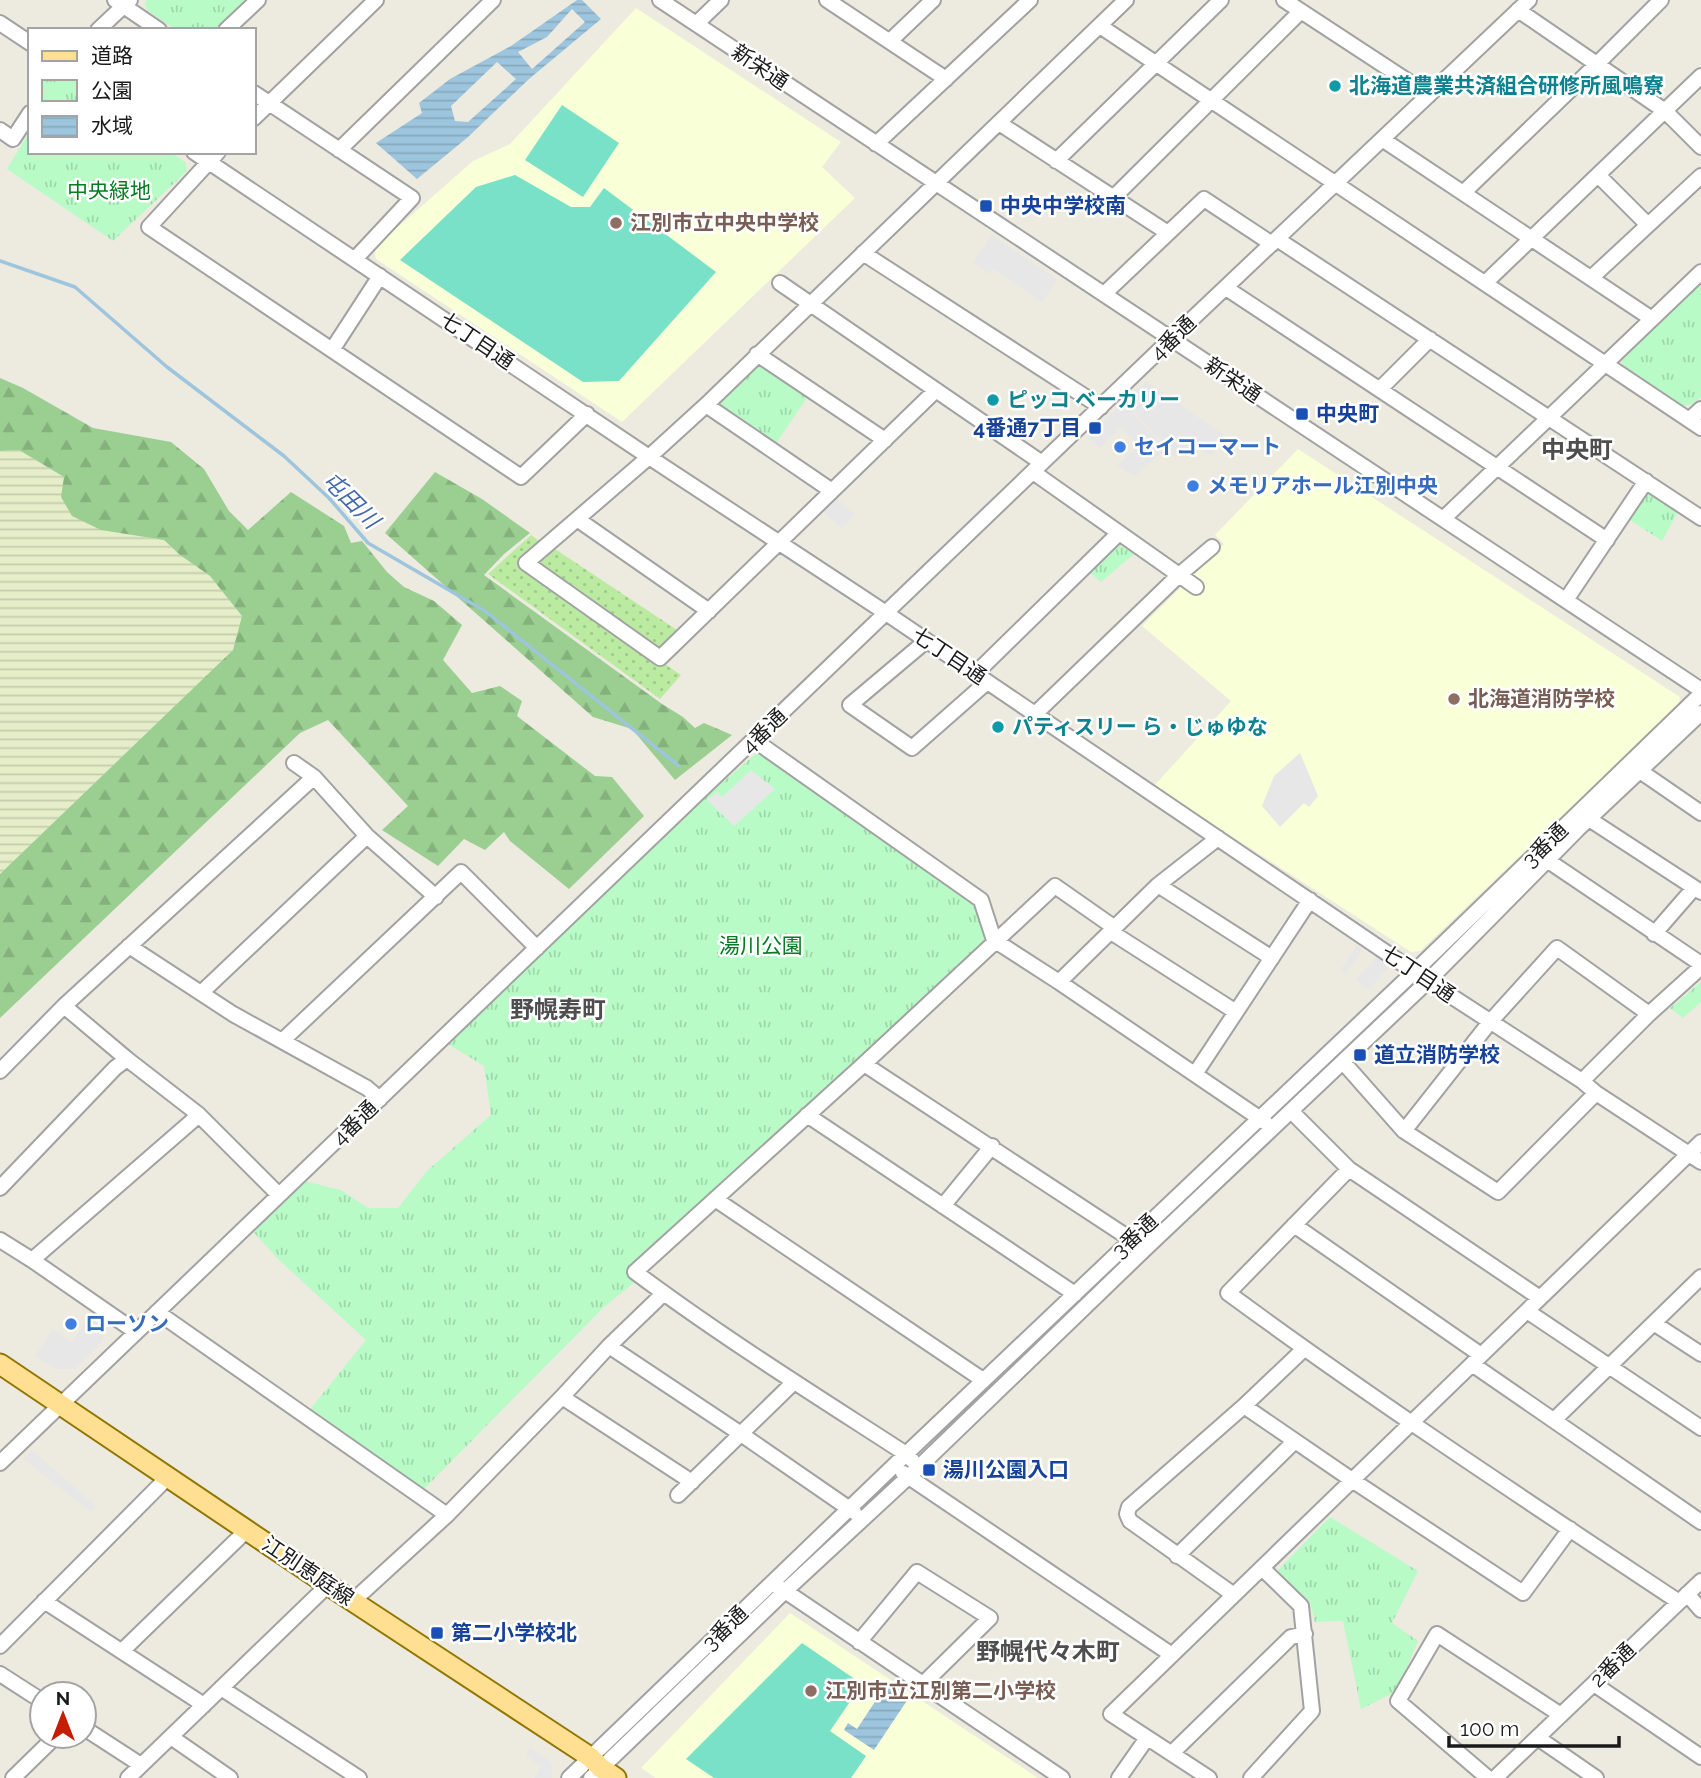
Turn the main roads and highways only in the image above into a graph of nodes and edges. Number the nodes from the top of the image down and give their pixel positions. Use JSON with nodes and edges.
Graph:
{"nodes":[{"id":1,"x":0,"y":1364,"type":"edge"},
{"id":2,"x":599,"y":1770,"type":"edge"}],
"edges":[{"from":1,"to":2,"type":"main road","name":"江別恵庭線"}]}
